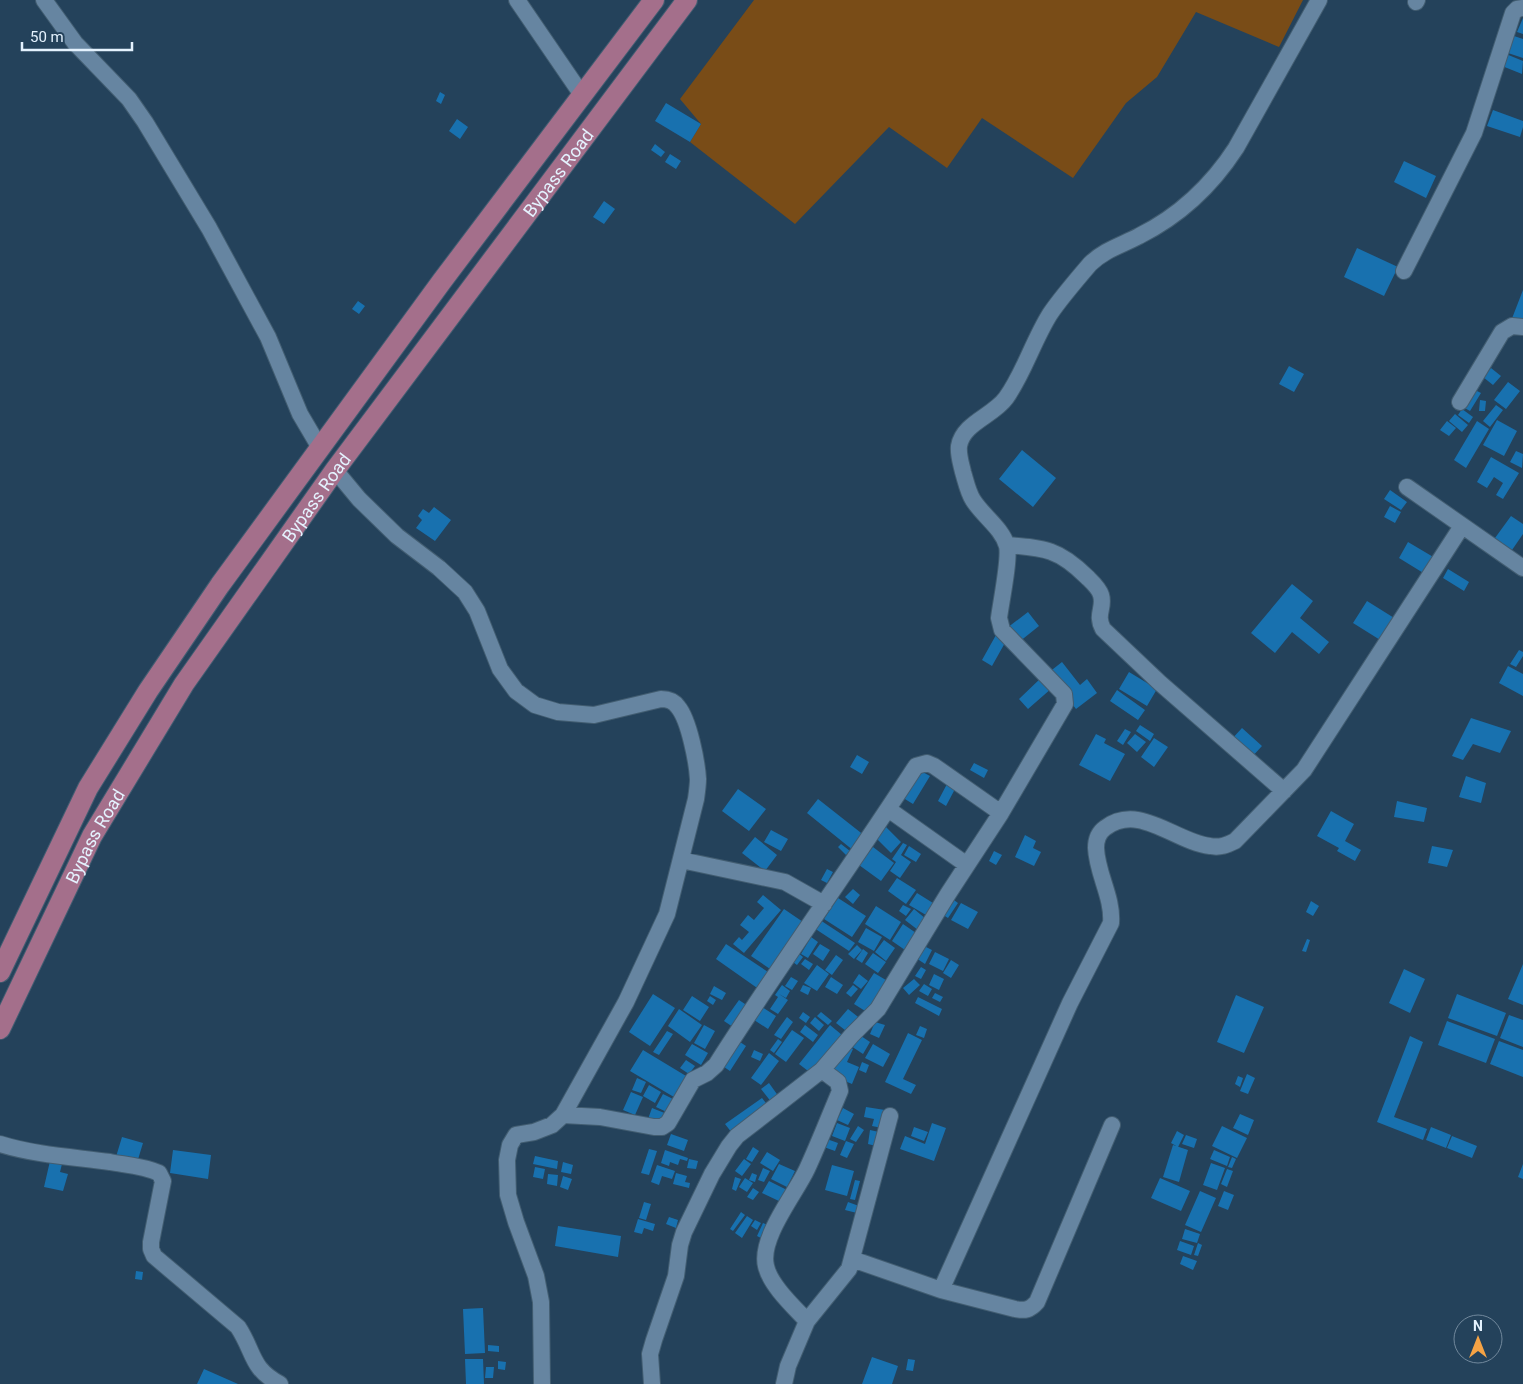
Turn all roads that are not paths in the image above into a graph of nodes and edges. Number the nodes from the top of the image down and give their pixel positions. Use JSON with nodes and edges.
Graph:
{"nodes":[{"id":1,"x":44,"y":0,"type":"edge"},
{"id":2,"x":517,"y":0,"type":"edge"},
{"id":3,"x":654,"y":0,"type":"edge"},
{"id":4,"x":687,"y":0,"type":"edge"},
{"id":5,"x":1318,"y":0,"type":"edge"},
{"id":6,"x":1523,"y":8,"type":"edge"},
{"id":7,"x":582,"y":95,"type":"junction"},
{"id":8,"x":1404,"y":271,"type":"dead end"},
{"id":9,"x":1523,"y":326,"type":"edge"},
{"id":10,"x":1460,"y":402,"type":"dead end"},
{"id":11,"x":320,"y":448,"type":"junction"},
{"id":12,"x":335,"y":470,"type":"junction"},
{"id":13,"x":1407,"y":487,"type":"dead end"},
{"id":14,"x":1462,"y":526,"type":"junction"},
{"id":15,"x":1007,"y":545,"type":"junction"},
{"id":16,"x":1523,"y":568,"type":"edge"},
{"id":17,"x":1284,"y":791,"type":"junction"},
{"id":18,"x":888,"y":809,"type":"junction"},
{"id":19,"x":1002,"y":813,"type":"junction"},
{"id":20,"x":681,"y":860,"type":"junction"},
{"id":21,"x":967,"y":865,"type":"junction"},
{"id":22,"x":824,"y":904,"type":"junction"},
{"id":23,"x":0,"y":972,"type":"edge"},
{"id":24,"x":0,"y":1029,"type":"edge"},
{"id":25,"x":822,"y":1070,"type":"junction"},
{"id":26,"x":563,"y":1115,"type":"junction"},
{"id":27,"x":890,"y":1116,"type":"dead end"},
{"id":28,"x":1112,"y":1125,"type":"dead end"},
{"id":29,"x":0,"y":1144,"type":"edge"},
{"id":30,"x":852,"y":1259,"type":"junction"},
{"id":31,"x":941,"y":1290,"type":"junction"},
{"id":32,"x":806,"y":1322,"type":"junction"},
{"id":33,"x":280,"y":1384,"type":"edge"},
{"id":34,"x":542,"y":1384,"type":"edge"},
{"id":35,"x":652,"y":1384,"type":"edge"},
{"id":36,"x":784,"y":1384,"type":"edge"}],
"edges":[{"from":1,"to":11,"type":"street"},
{"from":2,"to":7,"type":"street"},
{"from":3,"to":7,"type":"main road","name":"Bypass Road"},
{"from":4,"to":12,"type":"main road","name":"Bypass Road"},
{"from":5,"to":15,"type":"street"},
{"from":6,"to":8,"type":"street"},
{"from":7,"to":11,"type":"main road","name":"Bypass Road"},
{"from":9,"to":10,"type":"street"},
{"from":11,"to":23,"type":"main road","name":"Bypass Road"},
{"from":12,"to":20,"type":"street"},
{"from":12,"to":24,"type":"main road","name":"Bypass Road"},
{"from":13,"to":14,"type":"street"},
{"from":14,"to":16,"type":"street"},
{"from":14,"to":17,"type":"street"},
{"from":15,"to":17,"type":"street"},
{"from":15,"to":19,"type":"street"},
{"from":17,"to":31,"type":"street"},
{"from":18,"to":19,"type":"street"},
{"from":18,"to":21,"type":"street"},
{"from":18,"to":22,"type":"street"},
{"from":19,"to":21,"type":"street"},
{"from":20,"to":22,"type":"street"},
{"from":20,"to":26,"type":"street"},
{"from":21,"to":25,"type":"street"},
{"from":22,"to":26,"type":"street"},
{"from":25,"to":32,"type":"street"},
{"from":25,"to":35,"type":"street"},
{"from":26,"to":34,"type":"street"},
{"from":27,"to":30,"type":"street"},
{"from":28,"to":31,"type":"street"},
{"from":29,"to":33,"type":"street"},
{"from":30,"to":31,"type":"street"},
{"from":30,"to":32,"type":"street"},
{"from":32,"to":36,"type":"street"}]}
